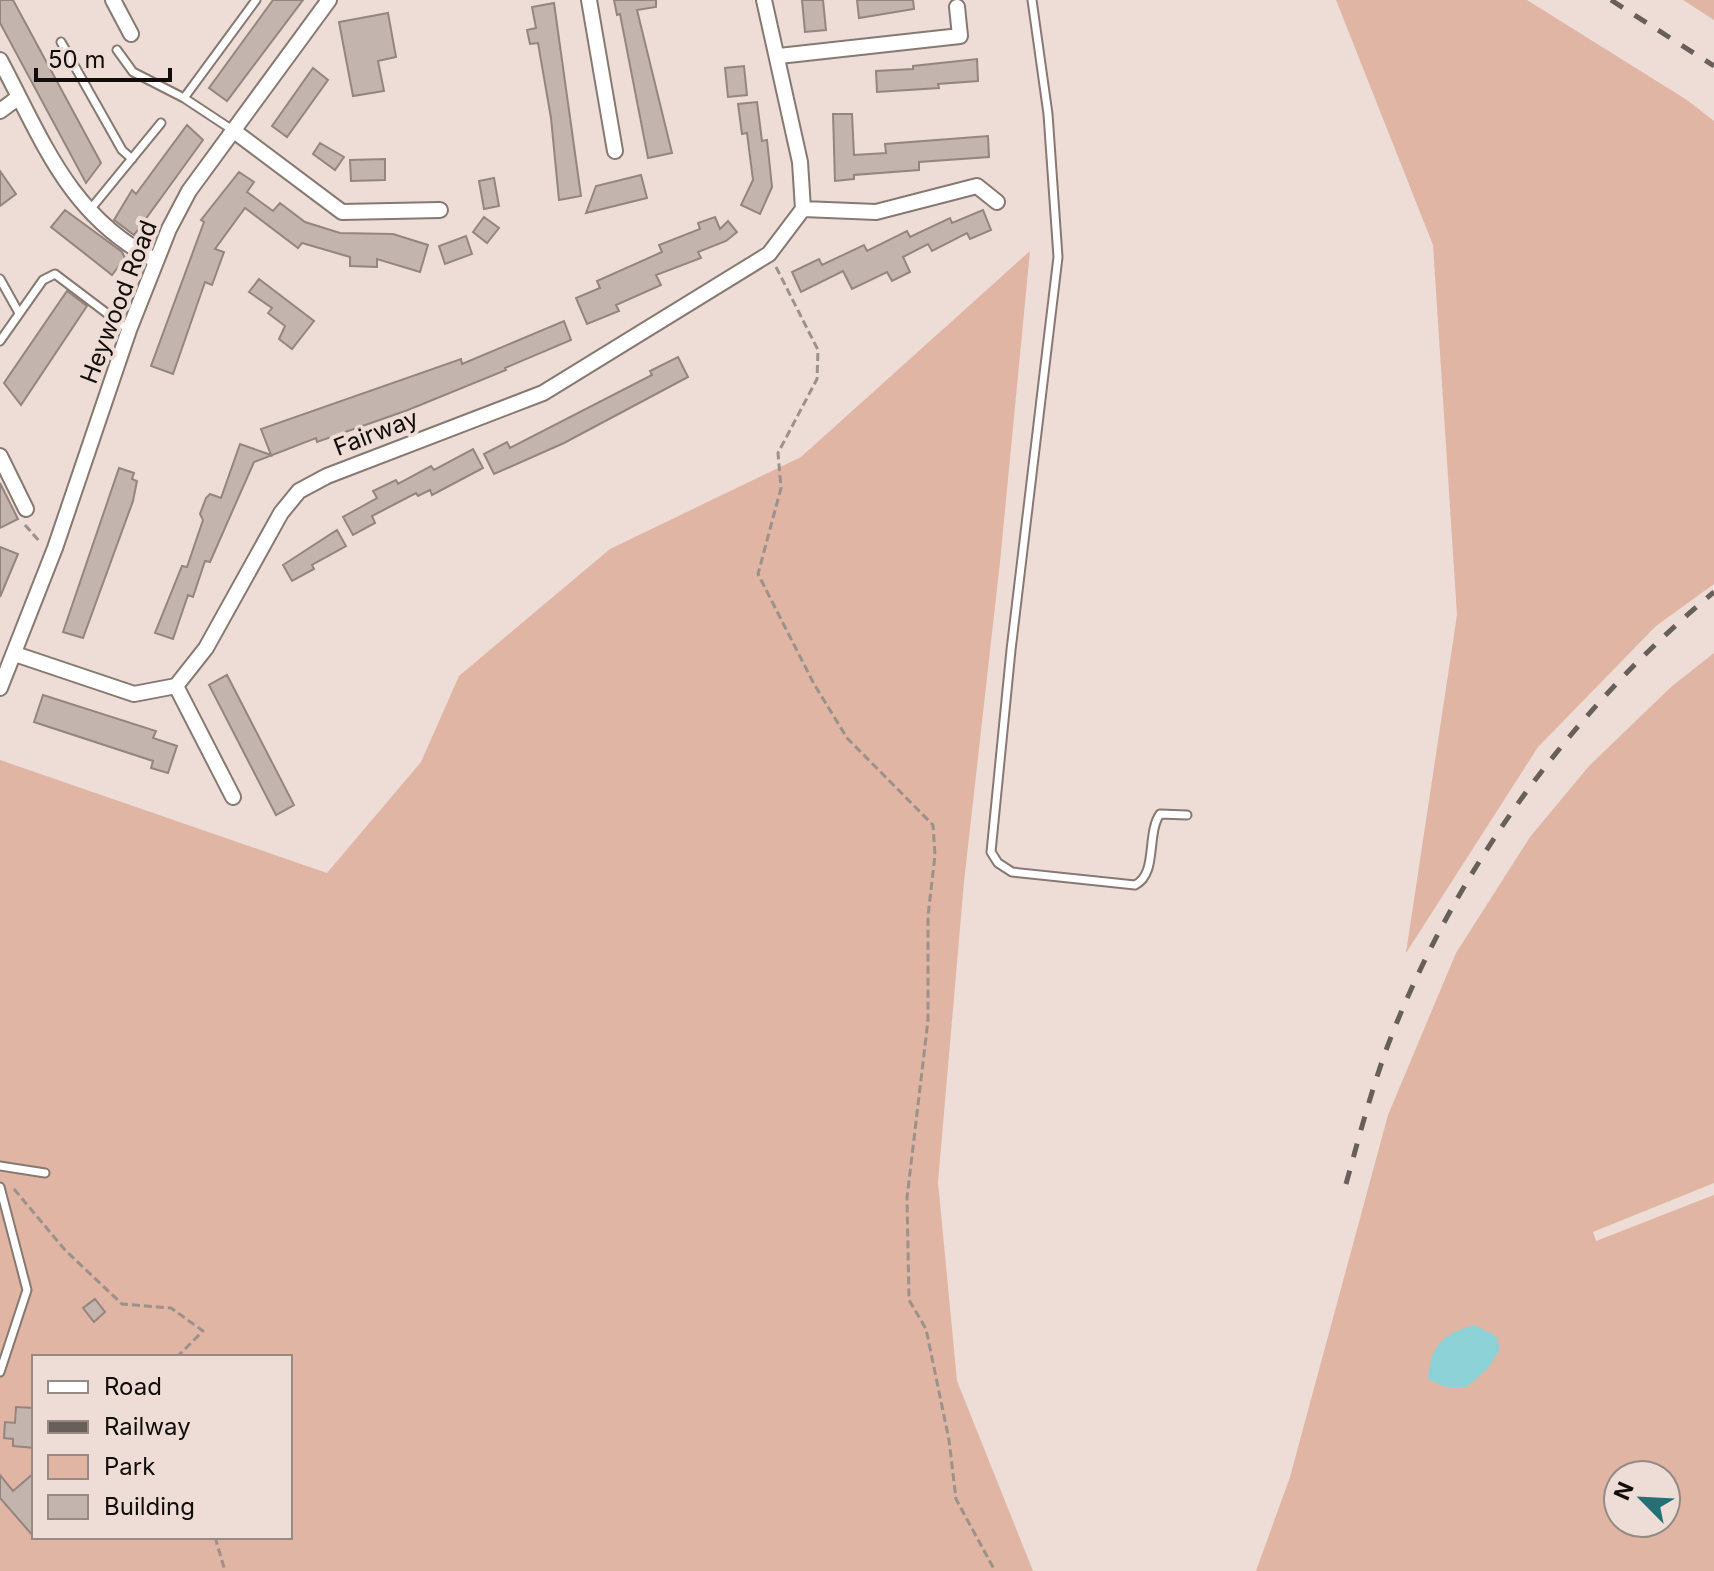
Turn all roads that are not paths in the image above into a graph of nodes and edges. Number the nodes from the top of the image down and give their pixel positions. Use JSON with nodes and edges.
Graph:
{"nodes":[{"id":1,"x":113,"y":0,"type":"edge"},
{"id":2,"x":256,"y":0,"type":"edge"},
{"id":3,"x":329,"y":0,"type":"edge"},
{"id":4,"x":589,"y":0,"type":"edge"},
{"id":5,"x":764,"y":0,"type":"edge"},
{"id":6,"x":1032,"y":0,"type":"edge"},
{"id":7,"x":957,"y":7,"type":"dead end"},
{"id":8,"x":122,"y":18,"type":"junction"},
{"id":9,"x":108,"y":25,"type":"dead end"},
{"id":10,"x":131,"y":34,"type":"dead end"},
{"id":11,"x":61,"y":42,"type":"dead end"},
{"id":12,"x":117,"y":50,"type":"dead end"},
{"id":13,"x":779,"y":56,"type":"junction"},
{"id":14,"x":0,"y":60,"type":"edge"},
{"id":15,"x":19,"y":97,"type":"junction"},
{"id":16,"x":184,"y":98,"type":"junction"},
{"id":17,"x":0,"y":111,"type":"edge"},
{"id":18,"x":161,"y":123,"type":"dead end"},
{"id":19,"x":234,"y":131,"type":"junction"},
{"id":20,"x":615,"y":151,"type":"dead end"},
{"id":21,"x":132,"y":159,"type":"junction"},
{"id":22,"x":997,"y":202,"type":"dead end"},
{"id":23,"x":803,"y":209,"type":"junction"},
{"id":24,"x":440,"y":210,"type":"dead end"},
{"id":25,"x":88,"y":213,"type":"junction"},
{"id":26,"x":155,"y":260,"type":"junction"},
{"id":27,"x":0,"y":279,"type":"edge"},
{"id":28,"x":19,"y":313,"type":"junction"},
{"id":29,"x":129,"y":330,"type":"junction"},
{"id":30,"x":0,"y":341,"type":"edge"},
{"id":31,"x":0,"y":456,"type":"edge"},
{"id":32,"x":26,"y":509,"type":"road end"},
{"id":33,"x":15,"y":654,"type":"junction"},
{"id":34,"x":176,"y":686,"type":"junction"},
{"id":35,"x":0,"y":688,"type":"edge"},
{"id":36,"x":233,"y":797,"type":"dead end"},
{"id":37,"x":1187,"y":815,"type":"dead end"},
{"id":38,"x":0,"y":1166,"type":"edge"},
{"id":39,"x":45,"y":1173,"type":"dead end"},
{"id":40,"x":0,"y":1187,"type":"edge"},
{"id":41,"x":0,"y":1372,"type":"edge"}],
"edges":[{"from":1,"to":8,"type":"street"},
{"from":2,"to":16,"type":"lane"},
{"from":3,"to":19,"type":"street","name":"Heywood Road"},
{"from":4,"to":20,"type":"street"},
{"from":5,"to":13,"type":"street"},
{"from":6,"to":37,"type":"lane"},
{"from":7,"to":13,"type":"street"},
{"from":8,"to":9,"type":"street"},
{"from":8,"to":10,"type":"street"},
{"from":11,"to":21,"type":"lane"},
{"from":12,"to":16,"type":"lane"},
{"from":13,"to":23,"type":"street"},
{"from":14,"to":15,"type":"street"},
{"from":15,"to":17,"type":"street"},
{"from":15,"to":25,"type":"street"},
{"from":16,"to":19,"type":"lane"},
{"from":18,"to":21,"type":"lane"},
{"from":19,"to":24,"type":"street"},
{"from":19,"to":26,"type":"street","name":"Heywood Road"},
{"from":21,"to":25,"type":"lane"},
{"from":22,"to":23,"type":"street"},
{"from":23,"to":34,"type":"street","name":"Fairway"},
{"from":25,"to":26,"type":"street"},
{"from":26,"to":29,"type":"street","name":"Heywood Road"},
{"from":27,"to":28,"type":"lane"},
{"from":28,"to":29,"type":"lane"},
{"from":28,"to":30,"type":"lane"},
{"from":29,"to":33,"type":"street","name":"Heywood Road"},
{"from":31,"to":32,"type":"street"},
{"from":33,"to":34,"type":"street"},
{"from":33,"to":35,"type":"street","name":"Heywood Road"},
{"from":34,"to":36,"type":"street"},
{"from":38,"to":39,"type":"lane"},
{"from":40,"to":41,"type":"lane"}]}
